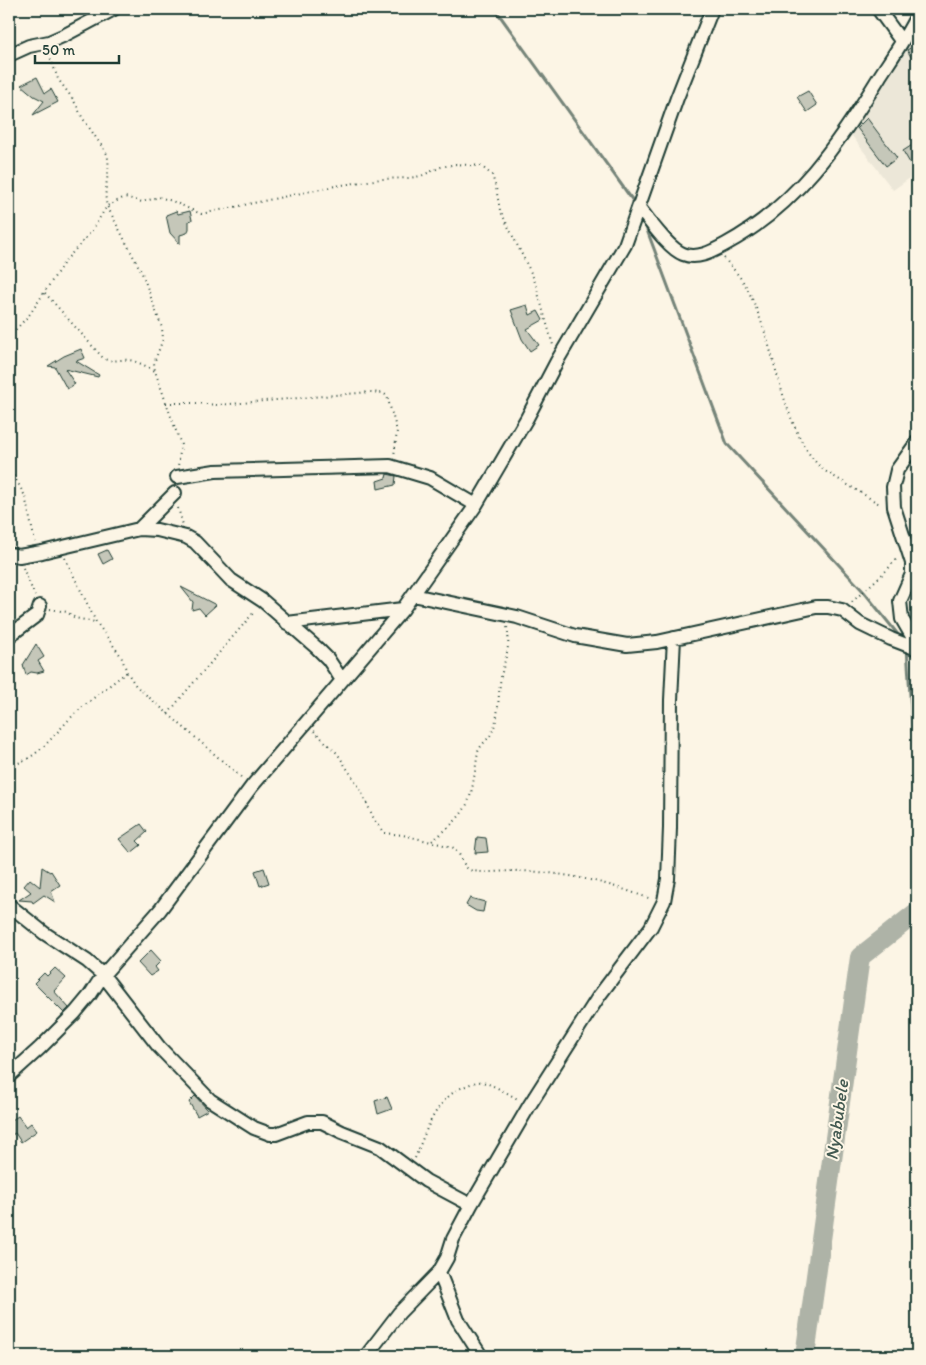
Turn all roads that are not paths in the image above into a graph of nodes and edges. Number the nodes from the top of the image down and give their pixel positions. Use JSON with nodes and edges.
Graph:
{"nodes":[{"id":1,"x":114,"y":9,"type":"edge"},
{"id":2,"x":712,"y":9,"type":"edge"},
{"id":3,"x":878,"y":9,"type":"edge"},
{"id":4,"x":917,"y":14,"type":"edge"},
{"id":5,"x":902,"y":42,"type":"junction"},
{"id":6,"x":9,"y":55,"type":"edge"},
{"id":7,"x":639,"y":208,"type":"junction"},
{"id":8,"x":917,"y":442,"type":"edge"},
{"id":9,"x":177,"y":477,"type":"road end"},
{"id":10,"x":175,"y":493,"type":"road end"},
{"id":11,"x":476,"y":505,"type":"junction"},
{"id":12,"x":139,"y":529,"type":"junction"},
{"id":13,"x":9,"y":554,"type":"edge"},
{"id":14,"x":413,"y":595,"type":"junction"},
{"id":15,"x":40,"y":606,"type":"dead end"},
{"id":16,"x":403,"y":609,"type":"junction"},
{"id":17,"x":287,"y":623,"type":"junction"},
{"id":18,"x":9,"y":636,"type":"edge"},
{"id":19,"x":674,"y":638,"type":"junction"},
{"id":20,"x":917,"y":645,"type":"edge"},
{"id":21,"x":917,"y":649,"type":"edge"},
{"id":22,"x":342,"y":680,"type":"junction"},
{"id":23,"x":9,"y":905,"type":"edge"},
{"id":24,"x":103,"y":975,"type":"junction"},
{"id":25,"x":9,"y":1076,"type":"edge"},
{"id":26,"x":471,"y":1205,"type":"junction"},
{"id":27,"x":439,"y":1272,"type":"junction"},
{"id":28,"x":366,"y":1356,"type":"edge"},
{"id":29,"x":481,"y":1356,"type":"edge"}],
"edges":[{"from":1,"to":6,"type":"street"},
{"from":2,"to":7,"type":"street"},
{"from":3,"to":5,"type":"street"},
{"from":4,"to":5,"type":"street"},
{"from":5,"to":7,"type":"street"},
{"from":7,"to":11,"type":"street"},
{"from":8,"to":20,"type":"street"},
{"from":9,"to":11,"type":"street"},
{"from":10,"to":12,"type":"street"},
{"from":11,"to":14,"type":"street"},
{"from":12,"to":13,"type":"street"},
{"from":12,"to":17,"type":"street"},
{"from":14,"to":16,"type":"street"},
{"from":14,"to":19,"type":"street"},
{"from":15,"to":18,"type":"street"},
{"from":16,"to":17,"type":"street"},
{"from":16,"to":22,"type":"street"},
{"from":17,"to":22,"type":"street"},
{"from":19,"to":21,"type":"street"},
{"from":19,"to":26,"type":"street"},
{"from":22,"to":24,"type":"street"},
{"from":23,"to":24,"type":"street"},
{"from":24,"to":25,"type":"street"},
{"from":24,"to":26,"type":"street"},
{"from":26,"to":27,"type":"street"},
{"from":27,"to":28,"type":"street"},
{"from":27,"to":29,"type":"street"}]}
